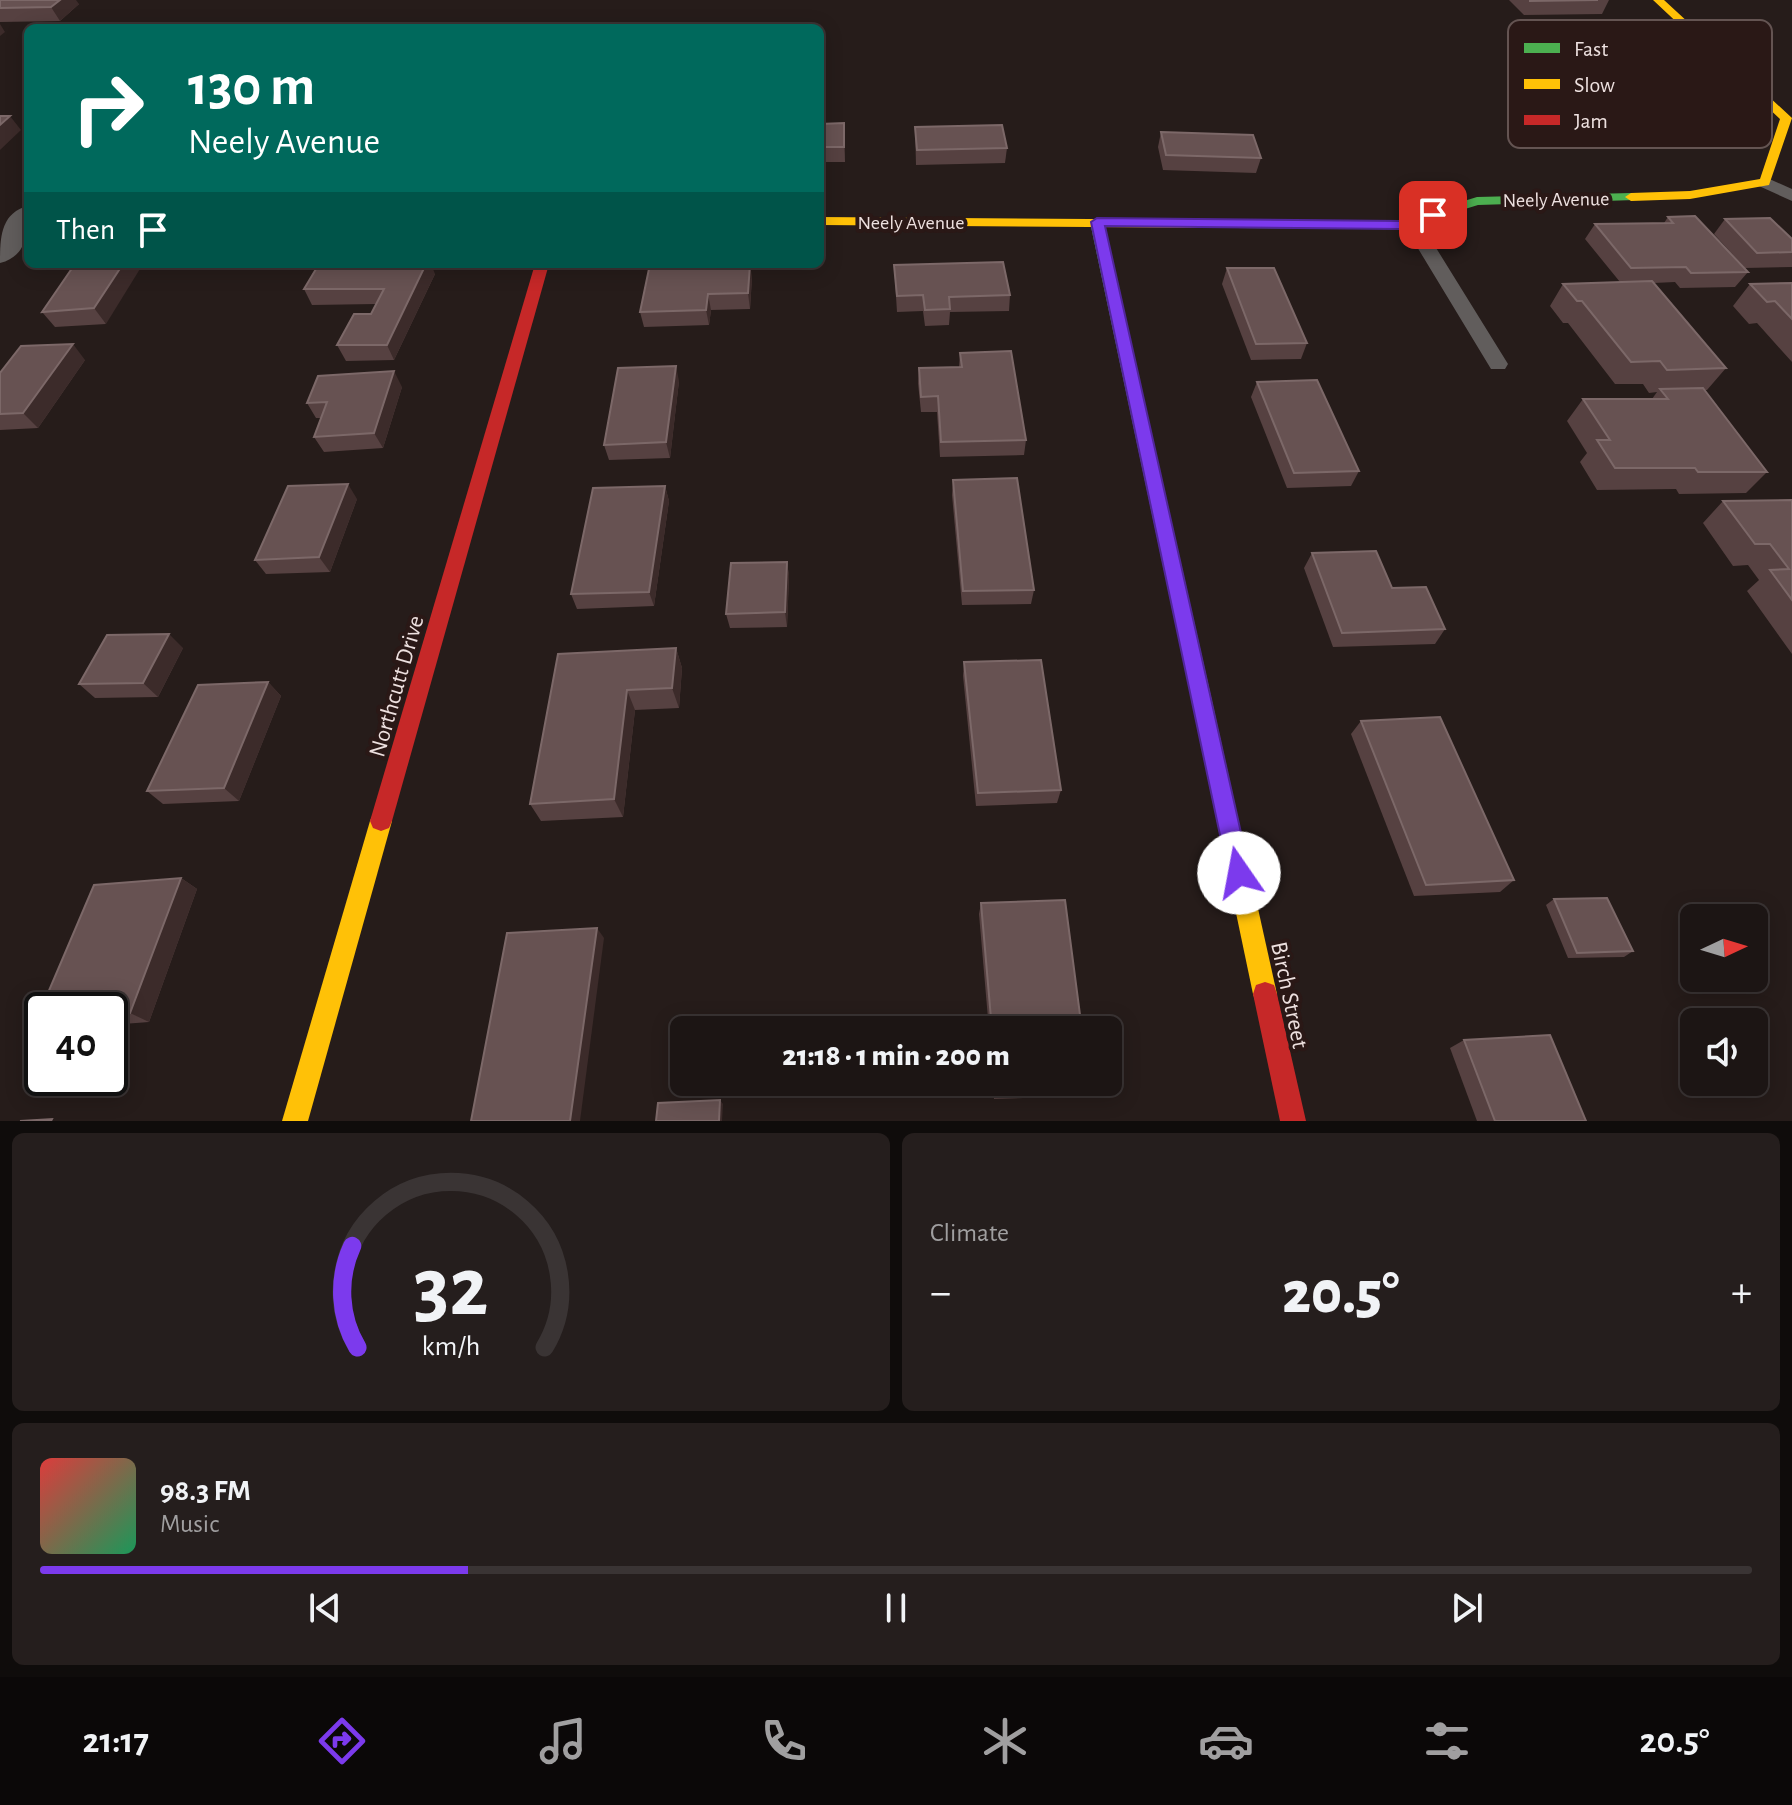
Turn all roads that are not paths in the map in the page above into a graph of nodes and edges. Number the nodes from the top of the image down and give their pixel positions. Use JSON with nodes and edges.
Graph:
{"nodes":[{"id":1,"x":1658,"y":0,"type":"edge"},
{"id":2,"x":1680,"y":20,"type":"edge"},
{"id":3,"x":1772,"y":105,"type":"edge"},
{"id":4,"x":1765,"y":182,"type":"junction"},
{"id":5,"x":1792,"y":196,"type":"edge"},
{"id":6,"x":0,"y":213,"type":"edge"},
{"id":7,"x":24,"y":215,"type":"edge"},
{"id":8,"x":24,"y":220,"type":"edge"},
{"id":9,"x":824,"y":221,"type":"edge"},
{"id":10,"x":1097,"y":222,"type":"junction"},
{"id":11,"x":1411,"y":222,"type":"junction"},
{"id":12,"x":0,"y":253,"type":"edge"},
{"id":13,"x":541,"y":268,"type":"edge"},
{"id":14,"x":1498,"y":364,"type":"dead end"},
{"id":15,"x":295,"y":1121,"type":"edge"},
{"id":16,"x":1293,"y":1121,"type":"edge"}],
"edges":[{"from":1,"to":2,"type":"street"},
{"from":3,"to":4,"type":"street"},
{"from":4,"to":5,"type":"lane"},
{"from":4,"to":11,"type":"street","name":"Neely Avenue"},
{"from":6,"to":7,"type":"street"},
{"from":8,"to":12,"type":"street"},
{"from":9,"to":10,"type":"street","name":"Neely Avenue"},
{"from":10,"to":11,"type":"street","name":"Neely Avenue"},
{"from":10,"to":16,"type":"street","name":"Birch Street"},
{"from":11,"to":14,"type":"lane"},
{"from":13,"to":15,"type":"street","name":"Northcutt Drive"}]}
